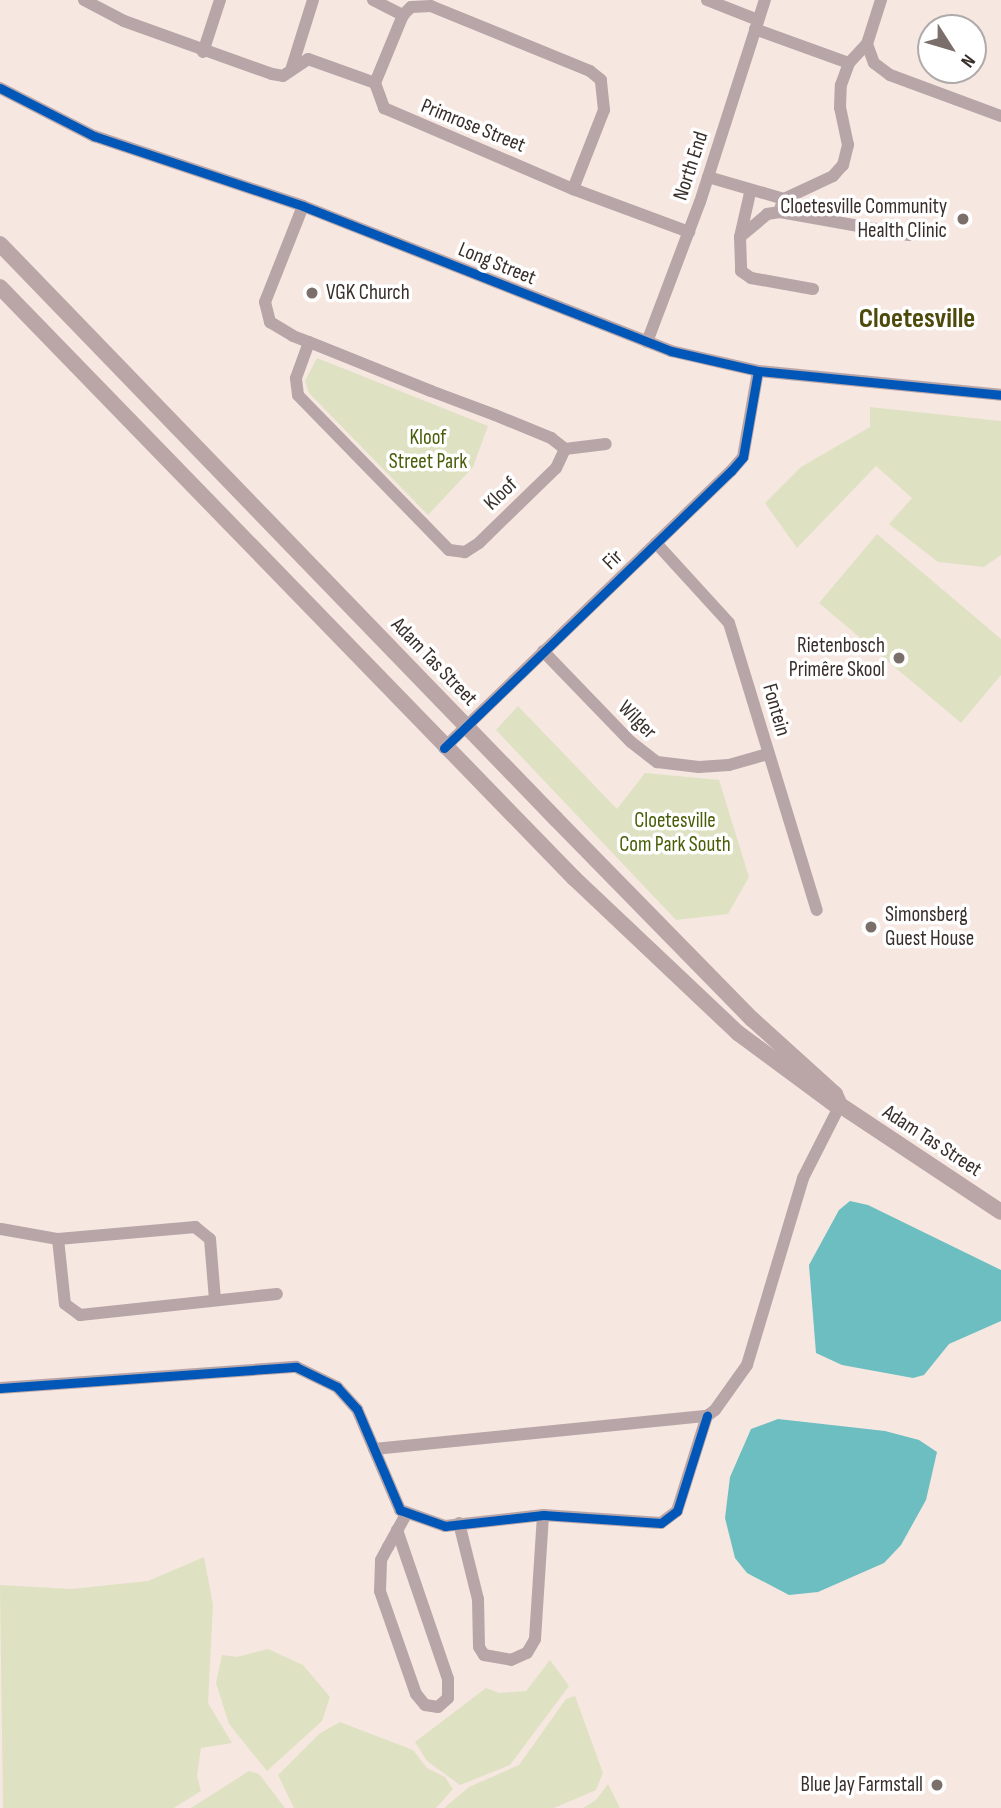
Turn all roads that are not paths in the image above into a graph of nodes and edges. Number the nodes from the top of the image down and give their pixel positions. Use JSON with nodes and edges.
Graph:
{"nodes":[{"id":1,"x":84,"y":0,"type":"edge"},
{"id":2,"x":220,"y":0,"type":"edge"},
{"id":3,"x":313,"y":0,"type":"edge"},
{"id":4,"x":373,"y":0,"type":"edge"},
{"id":5,"x":707,"y":0,"type":"edge"},
{"id":6,"x":765,"y":0,"type":"edge"},
{"id":7,"x":881,"y":0,"type":"edge"},
{"id":8,"x":402,"y":15,"type":"junction"},
{"id":9,"x":757,"y":25,"type":"junction"},
{"id":10,"x":867,"y":44,"type":"junction"},
{"id":11,"x":203,"y":52,"type":"junction"},
{"id":12,"x":849,"y":63,"type":"junction"},
{"id":13,"x":292,"y":67,"type":"junction"},
{"id":14,"x":375,"y":83,"type":"junction"},
{"id":15,"x":0,"y":88,"type":"edge"},
{"id":16,"x":1001,"y":116,"type":"edge"},
{"id":17,"x":708,"y":177,"type":"junction"},
{"id":18,"x":573,"y":189,"type":"junction"},
{"id":19,"x":750,"y":193,"type":"junction"},
{"id":20,"x":783,"y":199,"type":"junction"},
{"id":21,"x":303,"y":206,"type":"junction"},
{"id":22,"x":780,"y":212,"type":"junction"},
{"id":23,"x":689,"y":232,"type":"junction"},
{"id":24,"x":909,"y":235,"type":"dead end"},
{"id":25,"x":740,"y":237,"type":"junction"},
{"id":26,"x":0,"y":244,"type":"edge"},
{"id":27,"x":0,"y":287,"type":"edge"},
{"id":28,"x":813,"y":289,"type":"dead end"},
{"id":29,"x":309,"y":342,"type":"junction"},
{"id":30,"x":647,"y":342,"type":"junction"},
{"id":31,"x":758,"y":371,"type":"junction"},
{"id":32,"x":1001,"y":395,"type":"edge"},
{"id":33,"x":606,"y":444,"type":"dead end"},
{"id":34,"x":565,"y":449,"type":"junction"},
{"id":35,"x":656,"y":543,"type":"junction"},
{"id":36,"x":543,"y":651,"type":"junction"},
{"id":37,"x":467,"y":726,"type":"junction"},
{"id":38,"x":444,"y":748,"type":"junction"},
{"id":39,"x":768,"y":754,"type":"junction"},
{"id":40,"x":817,"y":910,"type":"dead end"},
{"id":41,"x":840,"y":1105,"type":"junction"},
{"id":42,"x":1001,"y":1212,"type":"edge"},
{"id":43,"x":0,"y":1231,"type":"edge"},
{"id":44,"x":58,"y":1239,"type":"junction"},
{"id":45,"x":276,"y":1294,"type":"dead end"},
{"id":46,"x":215,"y":1300,"type":"junction"},
{"id":47,"x":0,"y":1388,"type":"edge"},
{"id":48,"x":707,"y":1416,"type":"junction"},
{"id":49,"x":374,"y":1449,"type":"junction"},
{"id":50,"x":406,"y":1514,"type":"junction"},
{"id":51,"x":542,"y":1515,"type":"junction"},
{"id":52,"x":459,"y":1523,"type":"junction"},
{"id":53,"x":397,"y":1530,"type":"junction"}],
"edges":[{"from":1,"to":11,"type":"street"},
{"from":2,"to":11,"type":"street"},
{"from":3,"to":13,"type":"street"},
{"from":4,"to":8,"type":"street"},
{"from":5,"to":9,"type":"street"},
{"from":6,"to":9,"type":"street","name":"North End"},
{"from":7,"to":10,"type":"street"},
{"from":8,"to":14,"type":"street"},
{"from":8,"to":18,"type":"street"},
{"from":9,"to":12,"type":"street"},
{"from":9,"to":17,"type":"street","name":"North End"},
{"from":10,"to":12,"type":"street"},
{"from":10,"to":16,"type":"street"},
{"from":11,"to":13,"type":"street"},
{"from":12,"to":20,"type":"street"},
{"from":13,"to":14,"type":"street"},
{"from":14,"to":18,"type":"street","name":"Primrose Street"},
{"from":15,"to":21,"type":"street","name":"Long Street"},
{"from":17,"to":19,"type":"street"},
{"from":17,"to":23,"type":"street","name":"North End"},
{"from":18,"to":23,"type":"street","name":"Primrose Street"},
{"from":19,"to":20,"type":"street"},
{"from":19,"to":25,"type":"street"},
{"from":20,"to":22,"type":"street"},
{"from":21,"to":29,"type":"street"},
{"from":21,"to":30,"type":"street","name":"Long Street"},
{"from":22,"to":24,"type":"street"},
{"from":22,"to":25,"type":"street"},
{"from":23,"to":30,"type":"street","name":"North End"},
{"from":25,"to":28,"type":"street"},
{"from":26,"to":37,"type":"main road","name":"Adam Tas Street"},
{"from":27,"to":38,"type":"main road","name":"Adam Tas Street"},
{"from":29,"to":34,"type":"street"},
{"from":29,"to":34,"type":"street","name":"Kloof"},
{"from":30,"to":31,"type":"street","name":"Long Street"},
{"from":31,"to":32,"type":"street","name":"Long Street"},
{"from":31,"to":35,"type":"street","name":"Fir"},
{"from":33,"to":34,"type":"street"},
{"from":35,"to":36,"type":"street","name":"Fir"},
{"from":35,"to":39,"type":"street","name":"Fontein"},
{"from":36,"to":37,"type":"street","name":"Fir"},
{"from":36,"to":39,"type":"street","name":"Wilger"},
{"from":37,"to":38,"type":"street","name":"Fir"},
{"from":37,"to":41,"type":"main road","name":"Adam Tas Street"},
{"from":38,"to":41,"type":"main road","name":"Adam Tas Street"},
{"from":39,"to":40,"type":"street","name":"Fontein"},
{"from":41,"to":42,"type":"main road","name":"Adam Tas Street"},
{"from":41,"to":48,"type":"street"},
{"from":43,"to":44,"type":"street"},
{"from":44,"to":46,"type":"street"},
{"from":44,"to":46,"type":"street"},
{"from":45,"to":46,"type":"street"},
{"from":47,"to":49,"type":"street"},
{"from":48,"to":49,"type":"street"},
{"from":48,"to":51,"type":"street"},
{"from":49,"to":50,"type":"street"},
{"from":50,"to":52,"type":"street"},
{"from":50,"to":53,"type":"street"},
{"from":51,"to":52,"type":"street"},
{"from":51,"to":52,"type":"street"},
{"from":53,"to":53,"type":"street"}]}
